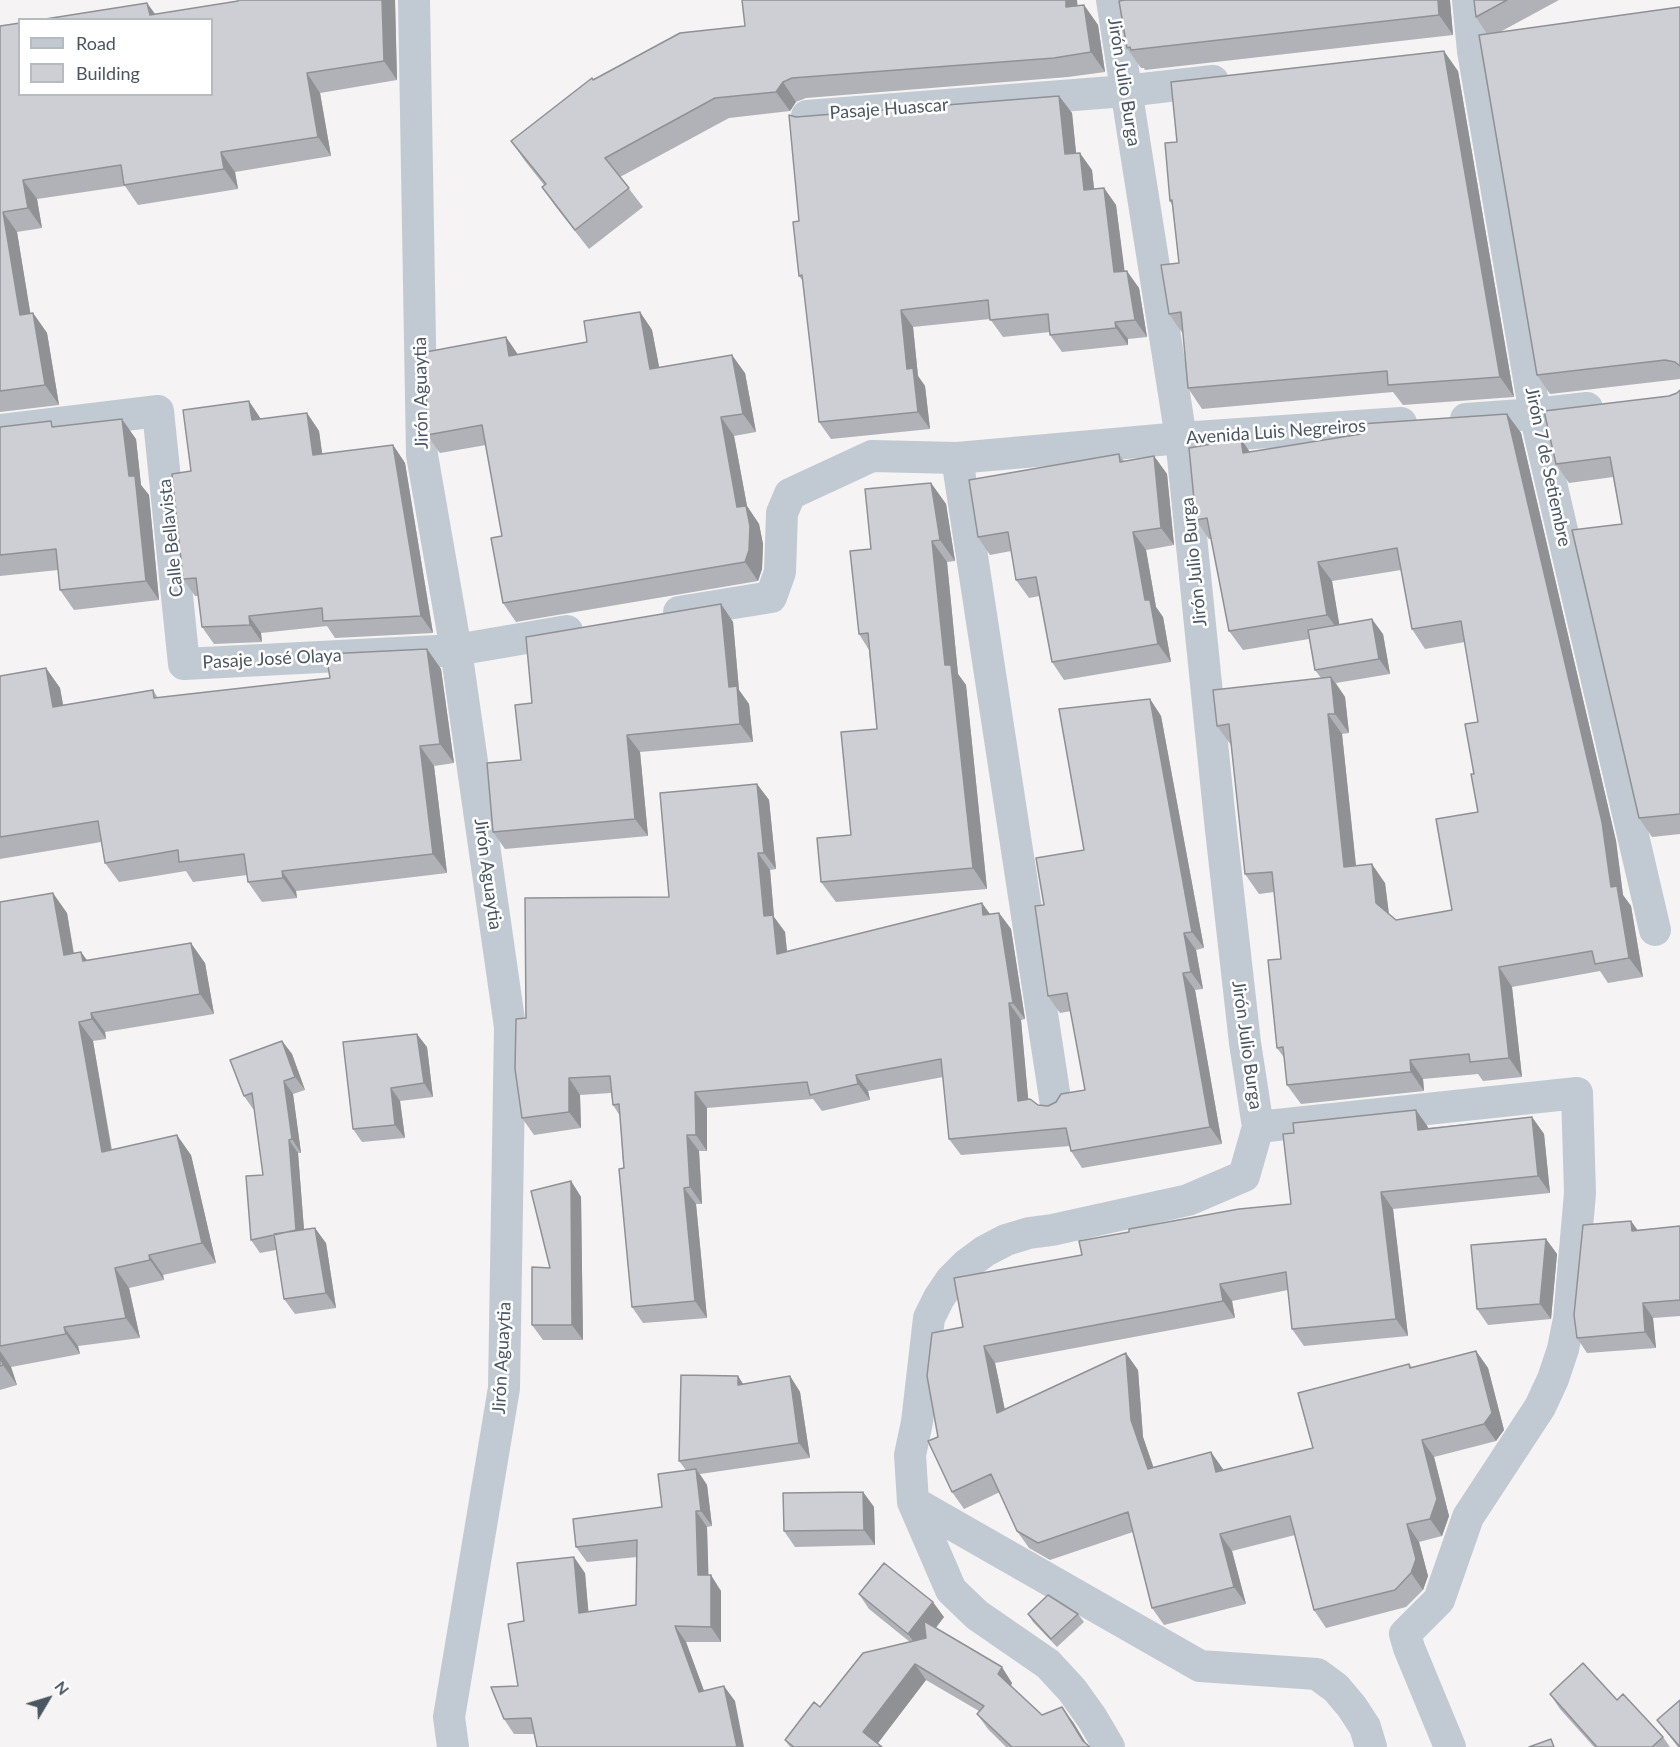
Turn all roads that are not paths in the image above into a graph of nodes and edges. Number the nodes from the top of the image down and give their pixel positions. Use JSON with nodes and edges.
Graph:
{"nodes":[{"id":1,"x":414,"y":0,"type":"edge"},
{"id":2,"x":1112,"y":0,"type":"edge"},
{"id":3,"x":1468,"y":0,"type":"edge"},
{"id":4,"x":1241,"y":78,"type":"edge"},
{"id":5,"x":1125,"y":91,"type":"junction"},
{"id":6,"x":807,"y":116,"type":"edge"},
{"id":7,"x":1613,"y":405,"type":"edge"},
{"id":8,"x":1535,"y":414,"type":"junction"},
{"id":9,"x":0,"y":430,"type":"edge"},
{"id":10,"x":1181,"y":438,"type":"junction"},
{"id":11,"x":957,"y":458,"type":"junction"},
{"id":12,"x":654,"y":616,"type":"edge"},
{"id":13,"x":596,"y":626,"type":"edge"},
{"id":14,"x":456,"y":650,"type":"junction"},
{"id":15,"x":184,"y":664,"type":"joint"},
{"id":16,"x":1655,"y":930,"type":"dead end"},
{"id":17,"x":1056,"y":1105,"type":"edge"},
{"id":18,"x":1258,"y":1127,"type":"junction"},
{"id":19,"x":913,"y":1502,"type":"junction"},
{"id":20,"x":453,"y":1747,"type":"edge"},
{"id":21,"x":1109,"y":1747,"type":"edge"},
{"id":22,"x":1371,"y":1747,"type":"edge"},
{"id":23,"x":1450,"y":1747,"type":"edge"}],
"edges":[{"from":1,"to":14,"type":"street","name":"Jirón Aguaytia"},
{"from":2,"to":5,"type":"street","name":"Jirón Julio Burga"},
{"from":3,"to":8,"type":"street","name":"Jirón 7 de Setiembre"},
{"from":4,"to":5,"type":"street","name":"Pasaje Huascar"},
{"from":5,"to":6,"type":"street","name":"Pasaje Huascar"},
{"from":5,"to":10,"type":"street","name":"Jirón Julio Burga"},
{"from":7,"to":8,"type":"street","name":"Avenida Luis Negreiros"},
{"from":8,"to":10,"type":"street","name":"Avenida Luis Negreiros"},
{"from":8,"to":16,"type":"street","name":"Jirón 7 de Setiembre"},
{"from":9,"to":15,"type":"street","name":"Calle Bellavista"},
{"from":10,"to":11,"type":"street","name":"Avenida Luis Negreiros"},
{"from":10,"to":18,"type":"street","name":"Jirón Julio Burga"},
{"from":11,"to":12,"type":"street","name":"Avenida Luis Negreiros"},
{"from":11,"to":17,"type":"street"},
{"from":13,"to":14,"type":"street","name":"Pasaje José Olaya"},
{"from":14,"to":15,"type":"street","name":"Pasaje José Olaya"},
{"from":14,"to":20,"type":"street","name":"Jirón Aguaytia"},
{"from":18,"to":19,"type":"street"},
{"from":18,"to":23,"type":"street"},
{"from":19,"to":21,"type":"street"},
{"from":19,"to":22,"type":"street"}]}
